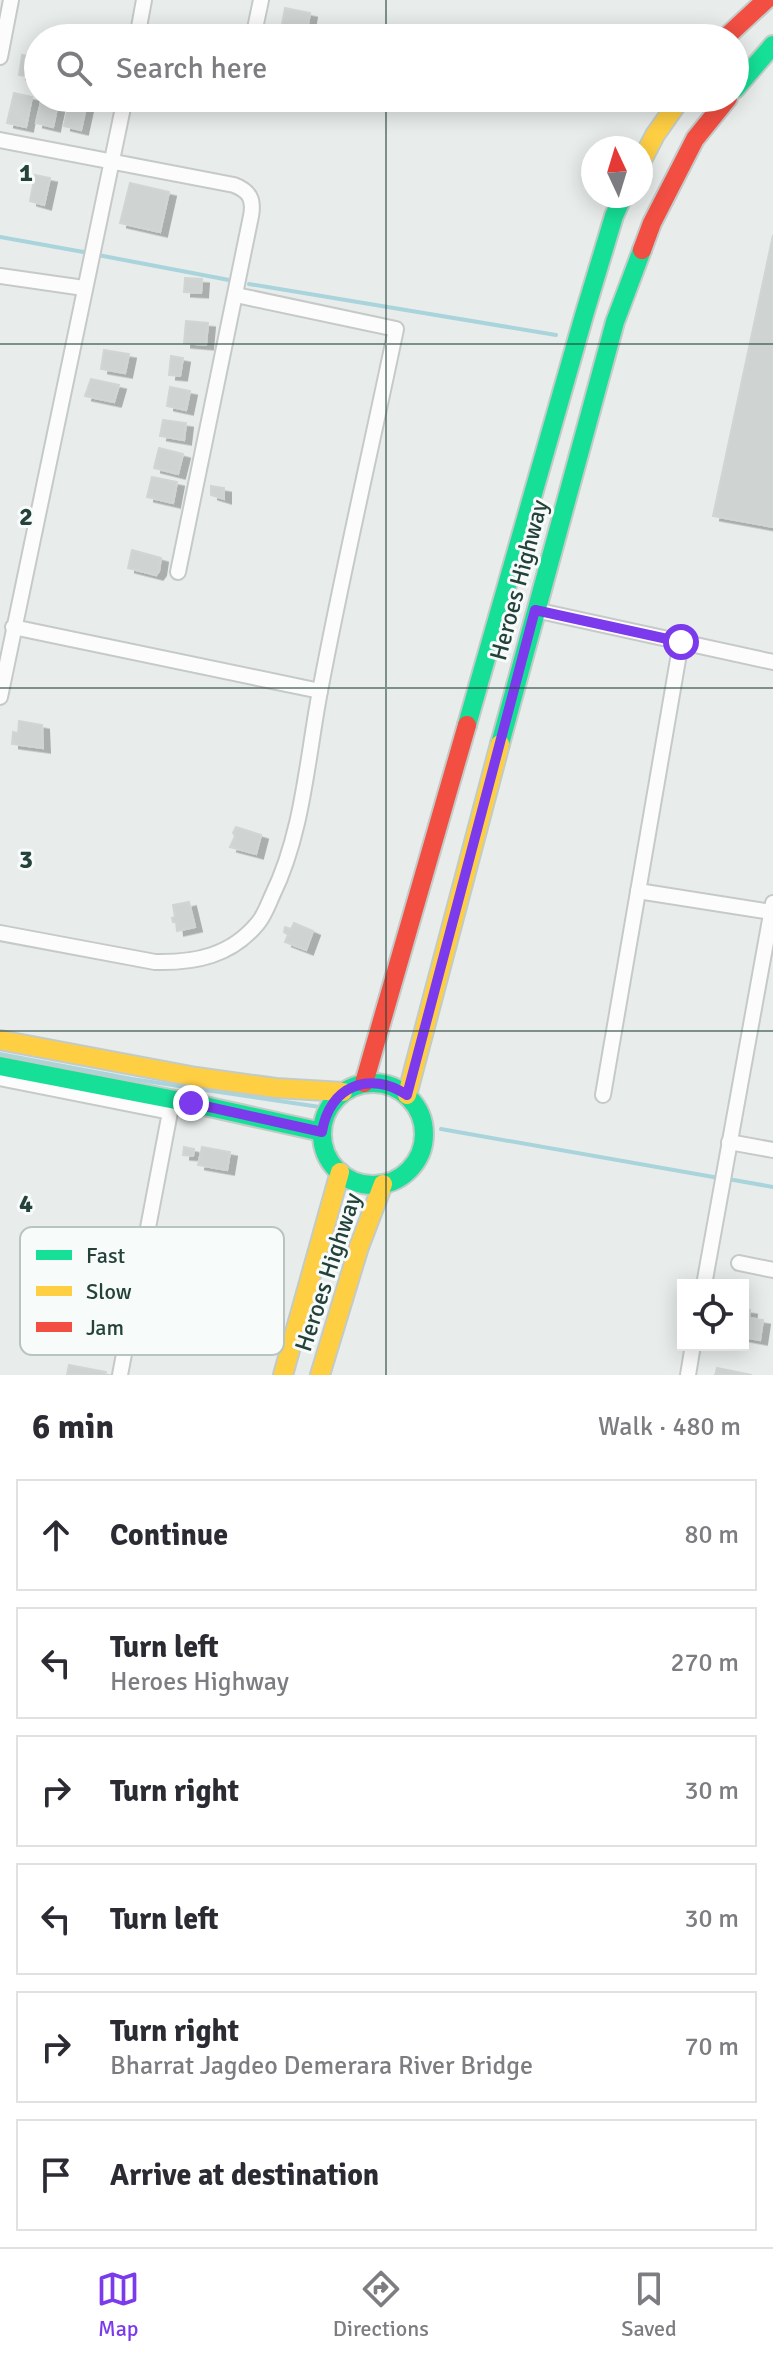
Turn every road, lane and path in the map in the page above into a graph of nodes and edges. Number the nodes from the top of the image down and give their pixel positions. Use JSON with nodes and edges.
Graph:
{"nodes":[{"id":1,"x":11,"y":0,"type":"edge"},
{"id":2,"x":144,"y":0,"type":"edge"},
{"id":3,"x":261,"y":0,"type":"edge"},
{"id":4,"x":766,"y":0,"type":"edge"},
{"id":5,"x":140,"y":24,"type":"edge"},
{"id":6,"x":256,"y":24,"type":"edge"},
{"id":7,"x":740,"y":24,"type":"edge"},
{"id":8,"x":773,"y":45,"type":"edge"},
{"id":9,"x":0,"y":57,"type":"edge"},
{"id":10,"x":749,"y":73,"type":"edge"},
{"id":11,"x":122,"y":112,"type":"edge"},
{"id":12,"x":671,"y":112,"type":"edge"},
{"id":13,"x":717,"y":112,"type":"edge"},
{"id":14,"x":653,"y":139,"type":"edge"},
{"id":15,"x":0,"y":140,"type":"edge"},
{"id":16,"x":112,"y":161,"type":"junction"},
{"id":17,"x":618,"y":208,"type":"edge"},
{"id":18,"x":0,"y":276,"type":"edge"},
{"id":19,"x":84,"y":288,"type":"junction"},
{"id":20,"x":236,"y":295,"type":"junction"},
{"id":21,"x":178,"y":572,"type":"dead end"},
{"id":22,"x":535,"y":610,"type":"junction"},
{"id":23,"x":13,"y":627,"type":"junction"},
{"id":24,"x":681,"y":642,"type":"junction"},
{"id":25,"x":773,"y":662,"type":"edge"},
{"id":26,"x":320,"y":691,"type":"junction"},
{"id":27,"x":0,"y":697,"type":"edge"},
{"id":28,"x":638,"y":891,"type":"junction"},
{"id":29,"x":772,"y":907,"type":"edge"},
{"id":30,"x":0,"y":933,"type":"edge"},
{"id":31,"x":0,"y":1040,"type":"edge"},
{"id":32,"x":0,"y":1066,"type":"edge"},
{"id":33,"x":0,"y":1078,"type":"edge"},
{"id":34,"x":364,"y":1083,"type":"junction"},
{"id":35,"x":343,"y":1092,"type":"junction"},
{"id":36,"x":407,"y":1095,"type":"junction"},
{"id":37,"x":603,"y":1095,"type":"dead end"},
{"id":38,"x":322,"y":1132,"type":"junction"},
{"id":39,"x":728,"y":1149,"type":"junction"},
{"id":40,"x":773,"y":1150,"type":"edge"},
{"id":41,"x":340,"y":1172,"type":"junction"},
{"id":42,"x":383,"y":1184,"type":"junction"},
{"id":43,"x":148,"y":1227,"type":"edge"},
{"id":44,"x":739,"y":1263,"type":"dead end"},
{"id":45,"x":773,"y":1270,"type":"edge"},
{"id":46,"x":705,"y":1279,"type":"edge"},
{"id":47,"x":692,"y":1351,"type":"edge"},
{"id":48,"x":124,"y":1355,"type":"edge"},
{"id":49,"x":120,"y":1375,"type":"edge"},
{"id":50,"x":283,"y":1375,"type":"edge"},
{"id":51,"x":320,"y":1375,"type":"edge"},
{"id":52,"x":688,"y":1375,"type":"edge"}],
"edges":[{"from":1,"to":9,"type":"street"},
{"from":2,"to":5,"type":"street"},
{"from":3,"to":6,"type":"street"},
{"from":4,"to":7,"type":"main road"},
{"from":8,"to":10,"type":"main road"},
{"from":11,"to":16,"type":"street"},
{"from":12,"to":14,"type":"main road"},
{"from":13,"to":22,"type":"main road","name":"Heroes Highway"},
{"from":15,"to":16,"type":"street"},
{"from":16,"to":19,"type":"street"},
{"from":16,"to":20,"type":"street"},
{"from":17,"to":34,"type":"main road","name":"Heroes Highway"},
{"from":18,"to":19,"type":"street"},
{"from":19,"to":23,"type":"street"},
{"from":20,"to":21,"type":"street"},
{"from":20,"to":26,"type":"street"},
{"from":22,"to":24,"type":"street"},
{"from":22,"to":36,"type":"main road","name":"Heroes Highway"},
{"from":23,"to":26,"type":"street"},
{"from":23,"to":27,"type":"street"},
{"from":24,"to":25,"type":"street"},
{"from":24,"to":28,"type":"street"},
{"from":26,"to":30,"type":"street"},
{"from":28,"to":29,"type":"street"},
{"from":28,"to":37,"type":"street"},
{"from":29,"to":39,"type":"street"},
{"from":31,"to":35,"type":"main road"},
{"from":32,"to":38,"type":"main road"},
{"from":33,"to":43,"type":"street"},
{"from":34,"to":35,"type":"main road"},
{"from":34,"to":36,"type":"main road"},
{"from":35,"to":38,"type":"main road"},
{"from":36,"to":42,"type":"main road"},
{"from":38,"to":41,"type":"main road"},
{"from":39,"to":40,"type":"street"},
{"from":39,"to":46,"type":"street"},
{"from":41,"to":42,"type":"main road"},
{"from":41,"to":50,"type":"main road","name":"Heroes Highway"},
{"from":42,"to":51,"type":"main road","name":"Heroes Highway"},
{"from":44,"to":45,"type":"street"},
{"from":47,"to":52,"type":"street"},
{"from":48,"to":49,"type":"street"}]}
